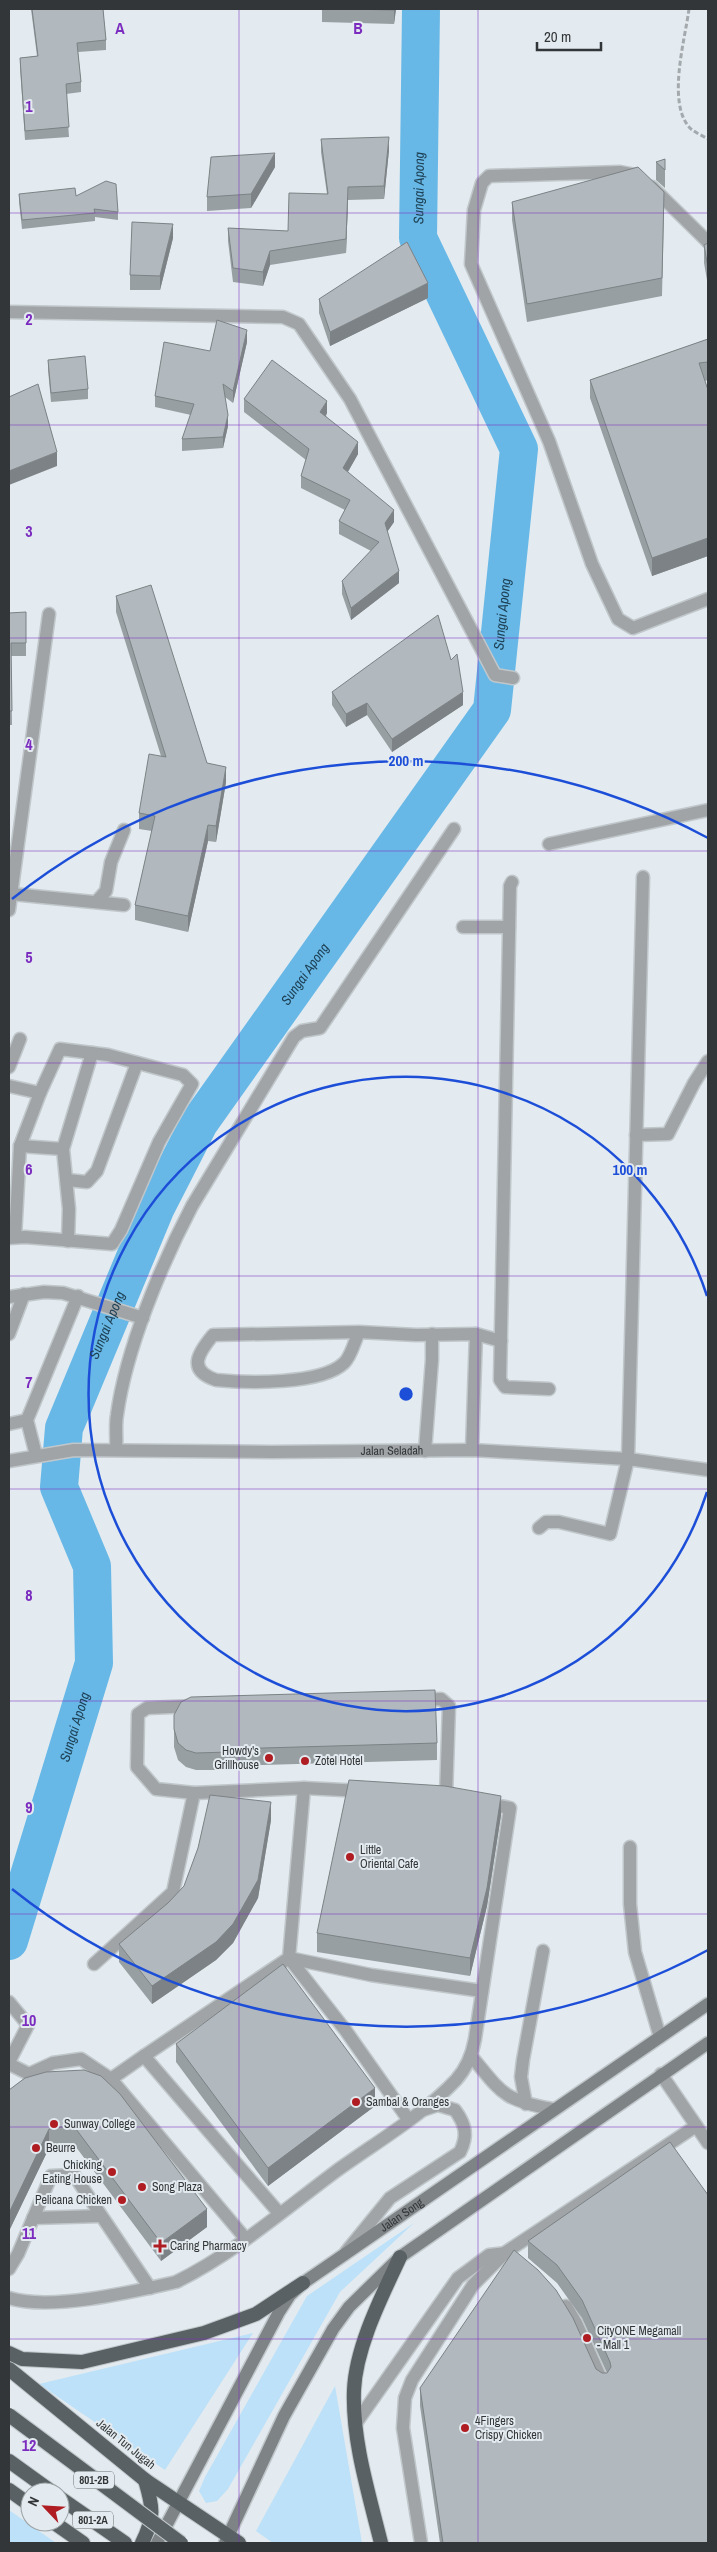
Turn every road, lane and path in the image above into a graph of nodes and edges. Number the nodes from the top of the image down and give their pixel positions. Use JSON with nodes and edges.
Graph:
{"nodes":[{"id":1,"x":689,"y":9,"type":"edge"},
{"id":2,"x":708,"y":139,"type":"edge"},
{"id":3,"x":708,"y":242,"type":"edge"},
{"id":4,"x":9,"y":312,"type":"edge"},
{"id":5,"x":708,"y":600,"type":"edge"},
{"id":6,"x":49,"y":614,"type":"dead end"},
{"id":7,"x":513,"y":678,"type":"dead end"},
{"id":8,"x":708,"y":810,"type":"edge"},
{"id":9,"x":454,"y":829,"type":"dead end"},
{"id":10,"x":124,"y":830,"type":"dead end"},
{"id":11,"x":549,"y":844,"type":"dead end"},
{"id":12,"x":643,"y":877,"type":"dead end"},
{"id":13,"x":512,"y":882,"type":"dead end"},
{"id":14,"x":12,"y":894,"type":"junction"},
{"id":15,"x":97,"y":901,"type":"junction"},
{"id":16,"x":124,"y":905,"type":"dead end"},
{"id":17,"x":9,"y":910,"type":"edge"},
{"id":18,"x":462,"y":927,"type":"dead end"},
{"id":19,"x":509,"y":927,"type":"junction"},
{"id":20,"x":20,"y":1039,"type":"dead end"},
{"id":21,"x":92,"y":1053,"type":"junction"},
{"id":22,"x":708,"y":1061,"type":"edge"},
{"id":23,"x":137,"y":1063,"type":"junction"},
{"id":24,"x":9,"y":1067,"type":"edge"},
{"id":25,"x":9,"y":1086,"type":"edge"},
{"id":26,"x":40,"y":1093,"type":"junction"},
{"id":27,"x":636,"y":1135,"type":"junction"},
{"id":28,"x":20,"y":1146,"type":"junction"},
{"id":29,"x":63,"y":1149,"type":"junction"},
{"id":30,"x":67,"y":1180,"type":"junction"},
{"id":31,"x":12,"y":1238,"type":"edge"},
{"id":32,"x":68,"y":1241,"type":"junction"},
{"id":33,"x":24,"y":1294,"type":"junction"},
{"id":34,"x":78,"y":1296,"type":"junction"},
{"id":35,"x":9,"y":1297,"type":"edge"},
{"id":36,"x":143,"y":1318,"type":"junction"},
{"id":37,"x":359,"y":1332,"type":"junction"},
{"id":38,"x":9,"y":1334,"type":"edge"},
{"id":39,"x":432,"y":1334,"type":"junction"},
{"id":40,"x":476,"y":1334,"type":"junction"},
{"id":41,"x":501,"y":1341,"type":"junction"},
{"id":42,"x":549,"y":1389,"type":"dead end"},
{"id":43,"x":27,"y":1420,"type":"junction"},
{"id":44,"x":9,"y":1424,"type":"edge"},
{"id":45,"x":116,"y":1449,"type":"junction"},
{"id":46,"x":472,"y":1450,"type":"junction"},
{"id":47,"x":425,"y":1451,"type":"junction"},
{"id":48,"x":36,"y":1455,"type":"junction"},
{"id":49,"x":628,"y":1459,"type":"junction"},
{"id":50,"x":9,"y":1461,"type":"edge"},
{"id":51,"x":708,"y":1470,"type":"edge"},
{"id":52,"x":539,"y":1528,"type":"dead end"},
{"id":53,"x":401,"y":1700,"type":"edge"},
{"id":54,"x":206,"y":1706,"type":"edge"},
{"id":55,"x":304,"y":1788,"type":"junction"},
{"id":56,"x":379,"y":1792,"type":"edge"},
{"id":57,"x":194,"y":1793,"type":"junction"},
{"id":58,"x":446,"y":1797,"type":"edge"},
{"id":59,"x":474,"y":1801,"type":"edge"},
{"id":60,"x":630,"y":1847,"type":"dead end"},
{"id":61,"x":543,"y":1951,"type":"dead end"},
{"id":62,"x":289,"y":1958,"type":"junction"},
{"id":63,"x":94,"y":1964,"type":"dead end"},
{"id":64,"x":482,"y":1991,"type":"junction"},
{"id":65,"x":9,"y":2002,"type":"edge"},
{"id":66,"x":708,"y":2004,"type":"edge"},
{"id":67,"x":660,"y":2037,"type":"junction"},
{"id":68,"x":708,"y":2043,"type":"edge"},
{"id":69,"x":144,"y":2056,"type":"junction"},
{"id":70,"x":472,"y":2057,"type":"junction"},
{"id":71,"x":9,"y":2063,"type":"edge"},
{"id":72,"x":661,"y":2074,"type":"junction"},
{"id":73,"x":112,"y":2079,"type":"junction"},
{"id":74,"x":526,"y":2104,"type":"junction"},
{"id":75,"x":552,"y":2109,"type":"junction"},
{"id":76,"x":420,"y":2110,"type":"junction"},
{"id":77,"x":408,"y":2119,"type":"junction"},
{"id":78,"x":696,"y":2126,"type":"junction"},
{"id":79,"x":708,"y":2143,"type":"edge"},
{"id":80,"x":280,"y":2213,"type":"junction"},
{"id":81,"x":101,"y":2216,"type":"junction"},
{"id":82,"x":33,"y":2218,"type":"junction"},
{"id":83,"x":245,"y":2238,"type":"junction"},
{"id":84,"x":506,"y":2252,"type":"junction"},
{"id":85,"x":344,"y":2254,"type":"junction"},
{"id":86,"x":400,"y":2257,"type":"junction"},
{"id":87,"x":518,"y":2261,"type":"edge"},
{"id":88,"x":9,"y":2269,"type":"edge"},
{"id":89,"x":303,"y":2283,"type":"junction"},
{"id":90,"x":150,"y":2288,"type":"junction"},
{"id":91,"x":557,"y":2296,"type":"edge"},
{"id":92,"x":9,"y":2298,"type":"edge"},
{"id":93,"x":9,"y":2354,"type":"edge"},
{"id":94,"x":9,"y":2369,"type":"edge"},
{"id":95,"x":603,"y":2383,"type":"edge"},
{"id":96,"x":9,"y":2415,"type":"edge"},
{"id":97,"x":356,"y":2423,"type":"junction"},
{"id":98,"x":9,"y":2461,"type":"edge"},
{"id":99,"x":145,"y":2480,"type":"junction"},
{"id":100,"x":38,"y":2482,"type":"edge"},
{"id":101,"x":9,"y":2490,"type":"edge"},
{"id":102,"x":20,"y":2498,"type":"edge"},
{"id":103,"x":178,"y":2503,"type":"junction"},
{"id":104,"x":70,"y":2505,"type":"edge"},
{"id":105,"x":67,"y":2532,"type":"edge"},
{"id":106,"x":231,"y":2541,"type":"edge"},
{"id":107,"x":83,"y":2543,"type":"edge"},
{"id":108,"x":125,"y":2543,"type":"edge"},
{"id":109,"x":142,"y":2543,"type":"edge"},
{"id":110,"x":157,"y":2543,"type":"edge"},
{"id":111,"x":181,"y":2543,"type":"edge"},
{"id":112,"x":380,"y":2543,"type":"edge"},
{"id":113,"x":421,"y":2543,"type":"edge"}],
"edges":[{"from":1,"to":2,"type":"path"},
{"from":3,"to":5,"type":"street"},
{"from":4,"to":7,"type":"street"},
{"from":6,"to":14,"type":"street"},
{"from":8,"to":11,"type":"street"},
{"from":9,"to":36,"type":"street"},
{"from":10,"to":15,"type":"street"},
{"from":12,"to":27,"type":"street"},
{"from":13,"to":19,"type":"street"},
{"from":14,"to":15,"type":"street"},
{"from":14,"to":17,"type":"street"},
{"from":15,"to":16,"type":"street"},
{"from":18,"to":19,"type":"street"},
{"from":19,"to":41,"type":"street"},
{"from":20,"to":24,"type":"street"},
{"from":21,"to":23,"type":"street"},
{"from":21,"to":26,"type":"street"},
{"from":21,"to":29,"type":"street"},
{"from":22,"to":27,"type":"street"},
{"from":23,"to":30,"type":"street"},
{"from":23,"to":32,"type":"street"},
{"from":25,"to":26,"type":"street"},
{"from":26,"to":28,"type":"street"},
{"from":27,"to":49,"type":"street"},
{"from":28,"to":29,"type":"street"},
{"from":28,"to":31,"type":"street"},
{"from":29,"to":30,"type":"street"},
{"from":30,"to":32,"type":"street"},
{"from":31,"to":32,"type":"street"},
{"from":33,"to":34,"type":"street"},
{"from":33,"to":35,"type":"street"},
{"from":33,"to":38,"type":"street"},
{"from":34,"to":36,"type":"street"},
{"from":34,"to":43,"type":"street"},
{"from":36,"to":45,"type":"street"},
{"from":37,"to":37,"type":"street"},
{"from":37,"to":39,"type":"street"},
{"from":39,"to":40,"type":"street"},
{"from":39,"to":47,"type":"street"},
{"from":40,"to":41,"type":"street"},
{"from":40,"to":46,"type":"street"},
{"from":41,"to":42,"type":"street"},
{"from":43,"to":44,"type":"street"},
{"from":43,"to":48,"type":"street"},
{"from":45,"to":47,"type":"street","name":"Jalan Seladah"},
{"from":45,"to":48,"type":"street","name":"Jalan Seladah"},
{"from":46,"to":47,"type":"street","name":"Jalan Seladah"},
{"from":46,"to":49,"type":"street","name":"Jalan Seladah"},
{"from":48,"to":50,"type":"street","name":"Jalan Seladah"},
{"from":49,"to":51,"type":"street","name":"Jalan Seladah"},
{"from":49,"to":52,"type":"street"},
{"from":53,"to":58,"type":"street"},
{"from":54,"to":57,"type":"street"},
{"from":55,"to":56,"type":"street"},
{"from":55,"to":57,"type":"street"},
{"from":55,"to":62,"type":"street"},
{"from":57,"to":63,"type":"street"},
{"from":59,"to":64,"type":"street"},
{"from":60,"to":67,"type":"street"},
{"from":61,"to":74,"type":"street"},
{"from":62,"to":64,"type":"street"},
{"from":62,"to":69,"type":"street"},
{"from":62,"to":77,"type":"street"},
{"from":64,"to":70,"type":"street"},
{"from":65,"to":71,"type":"street"},
{"from":66,"to":67,"type":"main road","name":"Jalan Song"},
{"from":67,"to":75,"type":"main road","name":"Jalan Song"},
{"from":68,"to":72,"type":"main road"},
{"from":69,"to":73,"type":"street"},
{"from":69,"to":80,"type":"street"},
{"from":70,"to":74,"type":"street"},
{"from":70,"to":76,"type":"street"},
{"from":71,"to":73,"type":"street"},
{"from":72,"to":78,"type":"street"},
{"from":72,"to":86,"type":"main road"},
{"from":73,"to":83,"type":"street"},
{"from":74,"to":75,"type":"street"},
{"from":75,"to":85,"type":"main road","name":"Jalan Song"},
{"from":76,"to":77,"type":"street"},
{"from":76,"to":85,"type":"street"},
{"from":77,"to":80,"type":"street"},
{"from":78,"to":79,"type":"street"},
{"from":78,"to":84,"type":"street"},
{"from":80,"to":83,"type":"street"},
{"from":81,"to":82,"type":"street"},
{"from":81,"to":82,"type":"street"},
{"from":81,"to":90,"type":"street"},
{"from":82,"to":88,"type":"street"},
{"from":83,"to":90,"type":"street"},
{"from":84,"to":87,"type":"street"},
{"from":84,"to":97,"type":"street"},
{"from":84,"to":113,"type":"street"},
{"from":85,"to":89,"type":"main road","name":"Jalan Song"},
{"from":86,"to":97,"type":"highway"},
{"from":86,"to":106,"type":"main road"},
{"from":89,"to":93,"type":"highway"},
{"from":89,"to":103,"type":"main road","name":"Jalan Song"},
{"from":90,"to":92,"type":"street"},
{"from":91,"to":95,"type":"street"},
{"from":94,"to":99,"type":"highway","name":"Jalan Tun Jugah","number":"801-2B"},
{"from":96,"to":111,"type":"highway","number":"801-2B","bridge":true},
{"from":97,"to":112,"type":"highway"},
{"from":98,"to":100,"type":"highway"},
{"from":99,"to":103,"type":"highway","name":"Jalan Tun Jugah","number":"801-2B"},
{"from":99,"to":109,"type":"highway"},
{"from":101,"to":102,"type":"highway"},
{"from":103,"to":106,"type":"highway","name":"Jalan Tun Jugah","number":"801-2B"},
{"from":103,"to":110,"type":"main road","name":"Jalan Song"},
{"from":104,"to":108,"type":"highway","number":"801-2A"},
{"from":105,"to":107,"type":"highway","number":"801-2A"}]}
